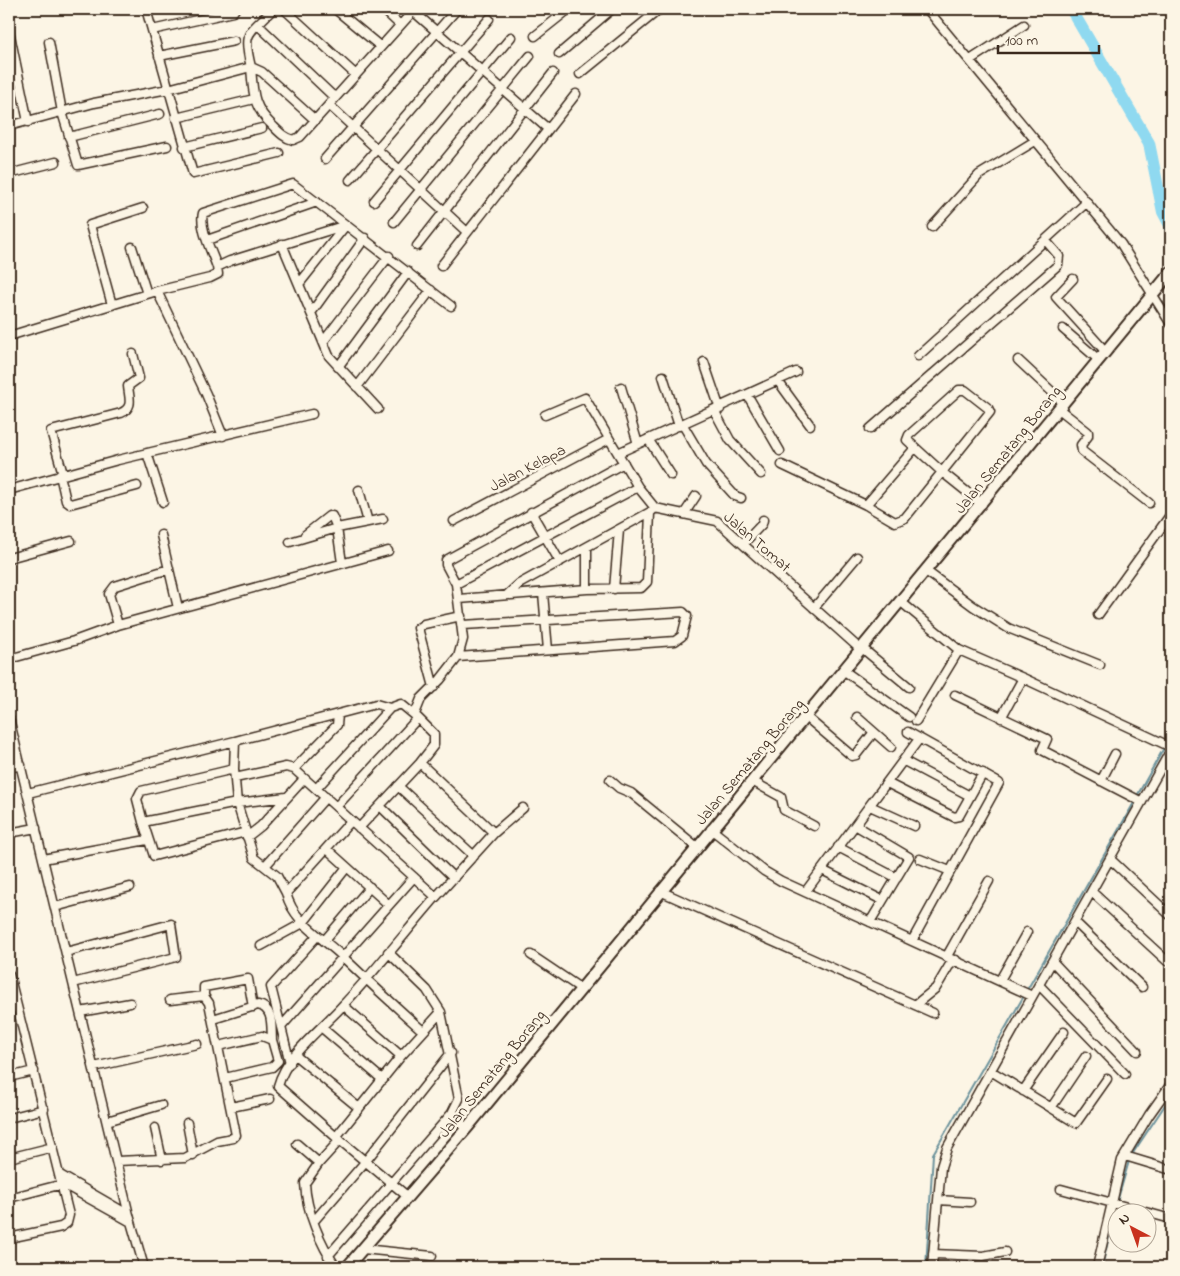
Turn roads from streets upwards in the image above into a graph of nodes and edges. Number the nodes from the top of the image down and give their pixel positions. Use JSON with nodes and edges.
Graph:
{"nodes":[{"id":1,"x":146,"y":9,"type":"edge"},
{"id":2,"x":235,"y":9,"type":"edge"},
{"id":3,"x":272,"y":9,"type":"edge"},
{"id":4,"x":284,"y":9,"type":"edge"},
{"id":5,"x":335,"y":9,"type":"edge"},
{"id":6,"x":383,"y":9,"type":"edge"},
{"id":7,"x":457,"y":9,"type":"edge"},
{"id":8,"x":569,"y":9,"type":"edge"},
{"id":9,"x":612,"y":9,"type":"edge"},
{"id":10,"x":660,"y":9,"type":"edge"},
{"id":11,"x":927,"y":9,"type":"edge"},
{"id":12,"x":414,"y":10,"type":"edge"},
{"id":13,"x":650,"y":12,"type":"edge"},
{"id":14,"x":489,"y":19,"type":"dead end"},
{"id":15,"x":258,"y":25,"type":"junction"},
{"id":16,"x":400,"y":25,"type":"junction"},
{"id":17,"x":1024,"y":25,"type":"dead end"},
{"id":18,"x":9,"y":27,"type":"edge"},
{"id":19,"x":152,"y":30,"type":"junction"},
{"id":20,"x":436,"y":31,"type":"junction"},
{"id":21,"x":535,"y":36,"type":"dead end"},
{"id":22,"x":511,"y":37,"type":"dead end"},
{"id":23,"x":234,"y":41,"type":"dead end"},
{"id":24,"x":48,"y":42,"type":"dead end"},
{"id":25,"x":381,"y":47,"type":"junction"},
{"id":26,"x":460,"y":52,"type":"junction"},
{"id":27,"x":559,"y":54,"type":"dead end"},
{"id":28,"x":159,"y":56,"type":"junction"},
{"id":29,"x":530,"y":56,"type":"dead end"},
{"id":30,"x":970,"y":60,"type":"junction"},
{"id":31,"x":251,"y":67,"type":"junction"},
{"id":32,"x":482,"y":71,"type":"junction"},
{"id":33,"x":553,"y":73,"type":"dead end"},
{"id":34,"x":580,"y":74,"type":"dead end"},
{"id":35,"x":356,"y":75,"type":"junction"},
{"id":36,"x":168,"y":89,"type":"junction"},
{"id":37,"x":503,"y":89,"type":"junction"},
{"id":38,"x":576,"y":94,"type":"dead end"},
{"id":39,"x":335,"y":98,"type":"junction"},
{"id":40,"x":250,"y":100,"type":"dead end"},
{"id":41,"x":329,"y":105,"type":"junction"},
{"id":42,"x":526,"y":109,"type":"junction"},
{"id":43,"x":62,"y":112,"type":"junction"},
{"id":44,"x":160,"y":114,"type":"dead end"},
{"id":45,"x":176,"y":118,"type":"junction"},
{"id":46,"x":315,"y":120,"type":"junction"},
{"id":47,"x":28,"y":122,"type":"junction"},
{"id":48,"x":9,"y":126,"type":"edge"},
{"id":49,"x":353,"y":127,"type":"junction"},
{"id":50,"x":262,"y":128,"type":"dead end"},
{"id":51,"x":548,"y":129,"type":"junction"},
{"id":52,"x":69,"y":137,"type":"junction"},
{"id":53,"x":1035,"y":140,"type":"junction"},
{"id":54,"x":167,"y":146,"type":"dead end"},
{"id":55,"x":184,"y":147,"type":"junction"},
{"id":56,"x":376,"y":149,"type":"junction"},
{"id":57,"x":279,"y":154,"type":"dead end"},
{"id":58,"x":325,"y":159,"type":"dead end"},
{"id":59,"x":56,"y":162,"type":"dead end"},
{"id":60,"x":399,"y":170,"type":"junction"},
{"id":61,"x":9,"y":174,"type":"edge"},
{"id":62,"x":350,"y":180,"type":"dead end"},
{"id":63,"x":420,"y":190,"type":"junction"},
{"id":64,"x":374,"y":201,"type":"dead end"},
{"id":65,"x":317,"y":202,"type":"junction"},
{"id":66,"x":1087,"y":202,"type":"junction"},
{"id":67,"x":144,"y":208,"type":"dead end"},
{"id":68,"x":443,"y":211,"type":"junction"},
{"id":69,"x":394,"y":222,"type":"dead end"},
{"id":70,"x":346,"y":225,"type":"junction"},
{"id":71,"x":932,"y":227,"type":"dead end"},
{"id":72,"x":467,"y":232,"type":"junction"},
{"id":73,"x":365,"y":238,"type":"junction"},
{"id":74,"x":207,"y":240,"type":"junction"},
{"id":75,"x":1046,"y":241,"type":"junction"},
{"id":76,"x":282,"y":244,"type":"junction"},
{"id":77,"x":417,"y":246,"type":"dead end"},
{"id":78,"x":132,"y":247,"type":"dead end"},
{"id":79,"x":389,"y":256,"type":"junction"},
{"id":80,"x":441,"y":266,"type":"dead end"},
{"id":81,"x":217,"y":267,"type":"junction"},
{"id":82,"x":408,"y":272,"type":"junction"},
{"id":83,"x":1169,"y":275,"type":"edge"},
{"id":84,"x":1073,"y":279,"type":"dead end"},
{"id":85,"x":299,"y":284,"type":"junction"},
{"id":86,"x":431,"y":290,"type":"junction"},
{"id":87,"x":157,"y":291,"type":"junction"},
{"id":88,"x":147,"y":294,"type":"junction"},
{"id":89,"x":1153,"y":297,"type":"junction"},
{"id":90,"x":112,"y":305,"type":"junction"},
{"id":91,"x":452,"y":306,"type":"dead end"},
{"id":92,"x":311,"y":313,"type":"junction"},
{"id":93,"x":1171,"y":324,"type":"edge"},
{"id":94,"x":1063,"y":329,"type":"dead end"},
{"id":95,"x":9,"y":336,"type":"edge"},
{"id":96,"x":323,"y":342,"type":"junction"},
{"id":97,"x":1106,"y":352,"type":"junction"},
{"id":98,"x":134,"y":354,"type":"dead end"},
{"id":99,"x":918,"y":356,"type":"dead end"},
{"id":100,"x":1018,"y":360,"type":"dead end"},
{"id":101,"x":1099,"y":360,"type":"junction"},
{"id":102,"x":704,"y":362,"type":"dead end"},
{"id":103,"x":338,"y":367,"type":"junction"},
{"id":104,"x":796,"y":372,"type":"dead end"},
{"id":105,"x":664,"y":376,"type":"dead end"},
{"id":106,"x":778,"y":381,"type":"junction"},
{"id":107,"x":357,"y":387,"type":"junction"},
{"id":108,"x":621,"y":388,"type":"dead end"},
{"id":109,"x":748,"y":396,"type":"junction"},
{"id":110,"x":1062,"y":406,"type":"junction"},
{"id":111,"x":378,"y":409,"type":"dead end"},
{"id":112,"x":717,"y":410,"type":"junction"},
{"id":113,"x":312,"y":414,"type":"dead end"},
{"id":114,"x":545,"y":415,"type":"dead end"},
{"id":115,"x":810,"y":425,"type":"dead end"},
{"id":116,"x":681,"y":426,"type":"junction"},
{"id":117,"x":870,"y":429,"type":"dead end"},
{"id":118,"x":223,"y":436,"type":"junction"},
{"id":119,"x":608,"y":439,"type":"junction"},
{"id":120,"x":648,"y":440,"type":"junction"},
{"id":121,"x":638,"y":444,"type":"junction"},
{"id":122,"x":914,"y":449,"type":"junction"},
{"id":123,"x":780,"y":451,"type":"dead end"},
{"id":124,"x":147,"y":453,"type":"junction"},
{"id":125,"x":618,"y":453,"type":"junction"},
{"id":126,"x":624,"y":463,"type":"junction"},
{"id":127,"x":782,"y":465,"type":"dead end"},
{"id":128,"x":942,"y":472,"type":"junction"},
{"id":129,"x":671,"y":474,"type":"dead end"},
{"id":130,"x":761,"y":474,"type":"dead end"},
{"id":131,"x":62,"y":475,"type":"junction"},
{"id":132,"x":137,"y":486,"type":"dead end"},
{"id":133,"x":638,"y":487,"type":"junction"},
{"id":134,"x":9,"y":490,"type":"edge"},
{"id":135,"x":359,"y":490,"type":"dead end"},
{"id":136,"x":696,"y":496,"type":"dead end"},
{"id":137,"x":741,"y":498,"type":"dead end"},
{"id":138,"x":163,"y":502,"type":"dead end"},
{"id":139,"x":1149,"y":503,"type":"dead end"},
{"id":140,"x":982,"y":504,"type":"junction"},
{"id":141,"x":866,"y":505,"type":"junction"},
{"id":142,"x":652,"y":510,"type":"junction"},
{"id":143,"x":531,"y":512,"type":"junction"},
{"id":144,"x":684,"y":514,"type":"junction"},
{"id":145,"x":1171,"y":514,"type":"edge"},
{"id":146,"x":383,"y":519,"type":"dead end"},
{"id":147,"x":456,"y":520,"type":"dead end"},
{"id":148,"x":763,"y":520,"type":"dead end"},
{"id":149,"x":368,"y":522,"type":"junction"},
{"id":150,"x":337,"y":528,"type":"junction"},
{"id":151,"x":619,"y":530,"type":"junction"},
{"id":152,"x":161,"y":535,"type":"dead end"},
{"id":153,"x":302,"y":537,"type":"junction"},
{"id":154,"x":547,"y":537,"type":"junction"},
{"id":155,"x":71,"y":541,"type":"dead end"},
{"id":156,"x":290,"y":542,"type":"dead end"},
{"id":157,"x":743,"y":544,"type":"junction"},
{"id":158,"x":587,"y":548,"type":"junction"},
{"id":159,"x":388,"y":551,"type":"dead end"},
{"id":160,"x":857,"y":557,"type":"dead end"},
{"id":161,"x":9,"y":558,"type":"edge"},
{"id":162,"x":560,"y":562,"type":"junction"},
{"id":163,"x":342,"y":563,"type":"junction"},
{"id":164,"x":169,"y":569,"type":"junction"},
{"id":165,"x":926,"y":571,"type":"junction"},
{"id":166,"x":456,"y":584,"type":"junction"},
{"id":167,"x":588,"y":589,"type":"junction"},
{"id":168,"x":614,"y":589,"type":"junction"},
{"id":169,"x":543,"y":593,"type":"junction"},
{"id":170,"x":507,"y":595,"type":"junction"},
{"id":171,"x":459,"y":599,"type":"junction"},
{"id":172,"x":900,"y":601,"type":"junction"},
{"id":173,"x":178,"y":608,"type":"junction"},
{"id":174,"x":814,"y":608,"type":"junction"},
{"id":175,"x":1098,"y":615,"type":"dead end"},
{"id":176,"x":461,"y":616,"type":"junction"},
{"id":177,"x":544,"y":620,"type":"junction"},
{"id":178,"x":118,"y":625,"type":"junction"},
{"id":179,"x":463,"y":625,"type":"junction"},
{"id":180,"x":861,"y":649,"type":"junction"},
{"id":181,"x":548,"y":650,"type":"junction"},
{"id":182,"x":959,"y":650,"type":"junction"},
{"id":183,"x":458,"y":657,"type":"junction"},
{"id":184,"x":9,"y":660,"type":"edge"},
{"id":185,"x":1100,"y":665,"type":"dead end"},
{"id":186,"x":843,"y":670,"type":"junction"},
{"id":187,"x":1023,"y":678,"type":"junction"},
{"id":188,"x":909,"y":686,"type":"dead end"},
{"id":189,"x":434,"y":687,"type":"junction"},
{"id":190,"x":955,"y":695,"type":"dead end"},
{"id":191,"x":390,"y":708,"type":"junction"},
{"id":192,"x":338,"y":714,"type":"junction"},
{"id":193,"x":417,"y":716,"type":"junction"},
{"id":194,"x":805,"y":716,"type":"junction"},
{"id":195,"x":857,"y":716,"type":"dead end"},
{"id":196,"x":9,"y":718,"type":"edge"},
{"id":197,"x":1001,"y":718,"type":"junction"},
{"id":198,"x":874,"y":732,"type":"junction"},
{"id":199,"x":908,"y":732,"type":"dead end"},
{"id":200,"x":919,"y":739,"type":"junction"},
{"id":201,"x":235,"y":741,"type":"junction"},
{"id":202,"x":1168,"y":746,"type":"edge"},
{"id":203,"x":892,"y":747,"type":"dead end"},
{"id":204,"x":1116,"y":754,"type":"dead end"},
{"id":205,"x":904,"y":761,"type":"junction"},
{"id":206,"x":420,"y":763,"type":"junction"},
{"id":207,"x":22,"y":765,"type":"junction"},
{"id":208,"x":9,"y":768,"type":"edge"},
{"id":209,"x":294,"y":769,"type":"junction"},
{"id":210,"x":234,"y":770,"type":"junction"},
{"id":211,"x":983,"y":773,"type":"junction"},
{"id":212,"x":235,"y":778,"type":"junction"},
{"id":213,"x":304,"y":778,"type":"junction"},
{"id":214,"x":610,"y":780,"type":"dead end"},
{"id":215,"x":752,"y":781,"type":"junction"},
{"id":216,"x":1102,"y":781,"type":"junction"},
{"id":217,"x":887,"y":783,"type":"junction"},
{"id":218,"x":398,"y":786,"type":"junction"},
{"id":219,"x":316,"y":788,"type":"junction"},
{"id":220,"x":28,"y":793,"type":"junction"},
{"id":221,"x":970,"y":796,"type":"junction"},
{"id":222,"x":286,"y":797,"type":"junction"},
{"id":223,"x":326,"y":797,"type":"junction"},
{"id":224,"x":1139,"y":801,"type":"junction"},
{"id":225,"x":237,"y":803,"type":"junction"},
{"id":226,"x":336,"y":806,"type":"junction"},
{"id":227,"x":380,"y":806,"type":"junction"},
{"id":228,"x":870,"y":806,"type":"junction"},
{"id":229,"x":523,"y":808,"type":"dead end"},
{"id":230,"x":351,"y":821,"type":"junction"},
{"id":231,"x":143,"y":822,"type":"junction"},
{"id":232,"x":855,"y":825,"type":"junction"},
{"id":233,"x":814,"y":826,"type":"dead end"},
{"id":234,"x":914,"y":826,"type":"dead end"},
{"id":235,"x":36,"y":828,"type":"junction"},
{"id":236,"x":359,"y":828,"type":"junction"},
{"id":237,"x":711,"y":829,"type":"junction"},
{"id":238,"x":9,"y":833,"type":"edge"},
{"id":239,"x":494,"y":833,"type":"junction"},
{"id":240,"x":246,"y":835,"type":"junction"},
{"id":241,"x":147,"y":840,"type":"junction"},
{"id":242,"x":692,"y":842,"type":"junction"},
{"id":243,"x":838,"y":847,"type":"junction"},
{"id":244,"x":327,"y":849,"type":"junction"},
{"id":245,"x":474,"y":856,"type":"junction"},
{"id":246,"x":43,"y":859,"type":"junction"},
{"id":247,"x":920,"y":859,"type":"dead end"},
{"id":248,"x":1110,"y":859,"type":"junction"},
{"id":249,"x":265,"y":866,"type":"junction"},
{"id":250,"x":347,"y":867,"type":"junction"},
{"id":251,"x":822,"y":870,"type":"junction"},
{"id":252,"x":950,"y":871,"type":"junction"},
{"id":253,"x":414,"y":877,"type":"junction"},
{"id":254,"x":454,"y":878,"type":"junction"},
{"id":255,"x":897,"y":878,"type":"junction"},
{"id":256,"x":989,"y":881,"type":"dead end"},
{"id":257,"x":130,"y":887,"type":"dead end"},
{"id":258,"x":370,"y":887,"type":"junction"},
{"id":259,"x":660,"y":891,"type":"junction"},
{"id":260,"x":806,"y":891,"type":"junction"},
{"id":261,"x":1092,"y":892,"type":"junction"},
{"id":262,"x":286,"y":893,"type":"junction"},
{"id":263,"x":436,"y":897,"type":"junction"},
{"id":264,"x":882,"y":900,"type":"junction"},
{"id":265,"x":389,"y":905,"type":"junction"},
{"id":266,"x":55,"y":907,"type":"junction"},
{"id":267,"x":1171,"y":916,"type":"edge"},
{"id":268,"x":870,"y":922,"type":"junction"},
{"id":269,"x":1075,"y":922,"type":"junction"},
{"id":270,"x":303,"y":924,"type":"junction"},
{"id":271,"x":1027,"y":932,"type":"dead end"},
{"id":272,"x":321,"y":939,"type":"junction"},
{"id":273,"x":912,"y":941,"type":"junction"},
{"id":274,"x":261,"y":946,"type":"dead end"},
{"id":275,"x":66,"y":952,"type":"junction"},
{"id":276,"x":388,"y":952,"type":"junction"},
{"id":277,"x":531,"y":955,"type":"dead end"},
{"id":278,"x":947,"y":956,"type":"junction"},
{"id":279,"x":344,"y":957,"type":"junction"},
{"id":280,"x":956,"y":960,"type":"junction"},
{"id":281,"x":1167,"y":961,"type":"dead end"},
{"id":282,"x":1052,"y":962,"type":"junction"},
{"id":283,"x":9,"y":974,"type":"edge"},
{"id":284,"x":365,"y":979,"type":"junction"},
{"id":285,"x":1000,"y":980,"type":"junction"},
{"id":286,"x":73,"y":983,"type":"junction"},
{"id":287,"x":1039,"y":984,"type":"junction"},
{"id":288,"x":1142,"y":987,"type":"dead end"},
{"id":289,"x":580,"y":988,"type":"junction"},
{"id":290,"x":1028,"y":994,"type":"junction"},
{"id":291,"x":12,"y":996,"type":"edge"},
{"id":292,"x":204,"y":996,"type":"junction"},
{"id":293,"x":170,"y":1000,"type":"dead end"},
{"id":294,"x":130,"y":1004,"type":"dead end"},
{"id":295,"x":343,"y":1005,"type":"junction"},
{"id":296,"x":915,"y":1005,"type":"junction"},
{"id":297,"x":253,"y":1007,"type":"junction"},
{"id":298,"x":80,"y":1012,"type":"junction"},
{"id":299,"x":441,"y":1012,"type":"junction"},
{"id":300,"x":933,"y":1013,"type":"dead end"},
{"id":301,"x":214,"y":1019,"type":"junction"},
{"id":302,"x":281,"y":1027,"type":"junction"},
{"id":303,"x":321,"y":1027,"type":"junction"},
{"id":304,"x":423,"y":1031,"type":"junction"},
{"id":305,"x":1064,"y":1032,"type":"dead end"},
{"id":306,"x":272,"y":1040,"type":"junction"},
{"id":307,"x":197,"y":1044,"type":"dead end"},
{"id":308,"x":219,"y":1046,"type":"junction"},
{"id":309,"x":1137,"y":1051,"type":"dead end"},
{"id":310,"x":451,"y":1053,"type":"junction"},
{"id":311,"x":296,"y":1056,"type":"junction"},
{"id":312,"x":401,"y":1056,"type":"junction"},
{"id":313,"x":1086,"y":1056,"type":"dead end"},
{"id":314,"x":290,"y":1063,"type":"junction"},
{"id":315,"x":94,"y":1067,"type":"junction"},
{"id":316,"x":34,"y":1071,"type":"junction"},
{"id":317,"x":991,"y":1071,"type":"junction"},
{"id":318,"x":1125,"y":1074,"type":"dead end"},
{"id":319,"x":9,"y":1077,"type":"edge"},
{"id":320,"x":225,"y":1078,"type":"junction"},
{"id":321,"x":1107,"y":1079,"type":"dead end"},
{"id":322,"x":383,"y":1080,"type":"junction"},
{"id":323,"x":1171,"y":1084,"type":"edge"},
{"id":324,"x":1023,"y":1090,"type":"junction"},
{"id":325,"x":270,"y":1099,"type":"dead end"},
{"id":326,"x":161,"y":1105,"type":"dead end"},
{"id":327,"x":231,"y":1107,"type":"junction"},
{"id":328,"x":359,"y":1108,"type":"junction"},
{"id":329,"x":1051,"y":1108,"type":"junction"},
{"id":330,"x":44,"y":1109,"type":"junction"},
{"id":331,"x":453,"y":1114,"type":"junction"},
{"id":332,"x":9,"y":1118,"type":"edge"},
{"id":333,"x":107,"y":1120,"type":"junction"},
{"id":334,"x":187,"y":1123,"type":"dead end"},
{"id":335,"x":463,"y":1126,"type":"junction"},
{"id":336,"x":155,"y":1128,"type":"dead end"},
{"id":337,"x":338,"y":1138,"type":"junction"},
{"id":338,"x":297,"y":1144,"type":"dead end"},
{"id":339,"x":53,"y":1147,"type":"junction"},
{"id":340,"x":193,"y":1155,"type":"junction"},
{"id":341,"x":1127,"y":1157,"type":"junction"},
{"id":342,"x":9,"y":1158,"type":"edge"},
{"id":343,"x":162,"y":1160,"type":"junction"},
{"id":344,"x":117,"y":1161,"type":"junction"},
{"id":345,"x":365,"y":1162,"type":"junction"},
{"id":346,"x":319,"y":1164,"type":"junction"},
{"id":347,"x":1168,"y":1169,"type":"dead end"},
{"id":348,"x":60,"y":1175,"type":"junction"},
{"id":349,"x":63,"y":1184,"type":"junction"},
{"id":350,"x":393,"y":1184,"type":"junction"},
{"id":351,"x":1061,"y":1189,"type":"dead end"},
{"id":352,"x":405,"y":1194,"type":"junction"},
{"id":353,"x":9,"y":1198,"type":"edge"},
{"id":354,"x":938,"y":1200,"type":"junction"},
{"id":355,"x":970,"y":1202,"type":"dead end"},
{"id":356,"x":1113,"y":1204,"type":"joint"},
{"id":357,"x":1158,"y":1215,"type":"edge"},
{"id":358,"x":130,"y":1218,"type":"junction"},
{"id":359,"x":1171,"y":1219,"type":"edge"},
{"id":360,"x":314,"y":1221,"type":"junction"},
{"id":361,"x":1108,"y":1224,"type":"edge"},
{"id":362,"x":9,"y":1238,"type":"edge"},
{"id":363,"x":363,"y":1249,"type":"junction"},
{"id":364,"x":1006,"y":1252,"type":"dead end"},
{"id":365,"x":934,"y":1254,"type":"junction"},
{"id":366,"x":432,"y":1256,"type":"dead end"},
{"id":367,"x":332,"y":1262,"type":"edge"},
{"id":368,"x":144,"y":1267,"type":"edge"},
{"id":369,"x":347,"y":1267,"type":"edge"},
{"id":370,"x":932,"y":1267,"type":"edge"},
{"id":371,"x":1097,"y":1267,"type":"edge"}],
"edges":[{"from":1,"to":19,"type":"street"},
{"from":2,"to":19,"type":"street"},
{"from":3,"to":15,"type":"street"},
{"from":4,"to":35,"type":"street"},
{"from":5,"to":25,"type":"street"},
{"from":6,"to":16,"type":"street"},
{"from":7,"to":20,"type":"street"},
{"from":8,"to":21,"type":"street"},
{"from":9,"to":27,"type":"street"},
{"from":10,"to":13,"type":"street"},
{"from":11,"to":30,"type":"street"},
{"from":12,"to":16,"type":"street"},
{"from":12,"to":20,"type":"street"},
{"from":13,"to":34,"type":"street"},
{"from":14,"to":26,"type":"street"},
{"from":15,"to":31,"type":"street"},
{"from":15,"to":39,"type":"street"},
{"from":16,"to":25,"type":"street"},
{"from":17,"to":30,"type":"street"},
{"from":18,"to":47,"type":"street"},
{"from":19,"to":28,"type":"street"},
{"from":20,"to":26,"type":"street"},
{"from":20,"to":49,"type":"street"},
{"from":22,"to":32,"type":"street"},
{"from":23,"to":28,"type":"street"},
{"from":24,"to":43,"type":"street"},
{"from":25,"to":35,"type":"street"},
{"from":26,"to":32,"type":"street"},
{"from":26,"to":56,"type":"street"},
{"from":28,"to":36,"type":"street"},
{"from":29,"to":37,"type":"street"},
{"from":30,"to":53,"type":"street"},
{"from":31,"to":36,"type":"street"},
{"from":31,"to":46,"type":"street"},
{"from":31,"to":46,"type":"street"},
{"from":32,"to":37,"type":"street"},
{"from":32,"to":60,"type":"street"},
{"from":33,"to":42,"type":"street"},
{"from":35,"to":39,"type":"street"},
{"from":36,"to":43,"type":"street"},
{"from":36,"to":45,"type":"street"},
{"from":37,"to":42,"type":"street"},
{"from":37,"to":63,"type":"street"},
{"from":38,"to":51,"type":"street"},
{"from":39,"to":41,"type":"street"},
{"from":40,"to":45,"type":"street"},
{"from":41,"to":46,"type":"street"},
{"from":41,"to":49,"type":"street"},
{"from":42,"to":51,"type":"street"},
{"from":42,"to":68,"type":"street"},
{"from":43,"to":47,"type":"street"},
{"from":43,"to":52,"type":"street"},
{"from":44,"to":52,"type":"street"},
{"from":45,"to":55,"type":"street"},
{"from":47,"to":48,"type":"street"},
{"from":49,"to":56,"type":"street"},
{"from":49,"to":58,"type":"street"},
{"from":50,"to":55,"type":"street"},
{"from":51,"to":72,"type":"street"},
{"from":52,"to":54,"type":"street"},
{"from":53,"to":66,"type":"street"},
{"from":53,"to":71,"type":"street"},
{"from":55,"to":57,"type":"street"},
{"from":56,"to":60,"type":"street"},
{"from":56,"to":62,"type":"street"},
{"from":59,"to":61,"type":"street"},
{"from":60,"to":63,"type":"street"},
{"from":60,"to":64,"type":"street"},
{"from":63,"to":68,"type":"street"},
{"from":63,"to":69,"type":"street"},
{"from":65,"to":70,"type":"street"},
{"from":65,"to":74,"type":"street"},
{"from":65,"to":74,"type":"street"},
{"from":66,"to":75,"type":"street"},
{"from":66,"to":89,"type":"street"},
{"from":67,"to":90,"type":"street"},
{"from":68,"to":72,"type":"street"},
{"from":68,"to":77,"type":"street"},
{"from":70,"to":73,"type":"street"},
{"from":70,"to":76,"type":"street"},
{"from":70,"to":85,"type":"street"},
{"from":72,"to":80,"type":"street"},
{"from":73,"to":79,"type":"street"},
{"from":73,"to":92,"type":"street"},
{"from":74,"to":81,"type":"street"},
{"from":75,"to":99,"type":"street"},
{"from":75,"to":117,"type":"street"},
{"from":76,"to":81,"type":"street"},
{"from":76,"to":85,"type":"street"},
{"from":78,"to":88,"type":"street"},
{"from":79,"to":82,"type":"street"},
{"from":79,"to":96,"type":"street"},
{"from":81,"to":87,"type":"street"},
{"from":82,"to":86,"type":"street"},
{"from":82,"to":103,"type":"street"},
{"from":83,"to":89,"type":"street","name":"Jalan Sematang Borang"},
{"from":84,"to":97,"type":"street"},
{"from":85,"to":92,"type":"street"},
{"from":86,"to":91,"type":"street"},
{"from":86,"to":107,"type":"street"},
{"from":87,"to":88,"type":"street"},
{"from":87,"to":118,"type":"street"},
{"from":88,"to":90,"type":"street"},
{"from":89,"to":93,"type":"street"},
{"from":89,"to":97,"type":"street","name":"Jalan Sematang Borang"},
{"from":90,"to":95,"type":"street"},
{"from":92,"to":96,"type":"street"},
{"from":94,"to":101,"type":"street"},
{"from":96,"to":103,"type":"street"},
{"from":97,"to":101,"type":"street","name":"Jalan Sematang Borang"},
{"from":98,"to":131,"type":"street"},
{"from":100,"to":110,"type":"street"},
{"from":101,"to":110,"type":"street","name":"Jalan Sematang Borang"},
{"from":102,"to":112,"type":"street"},
{"from":103,"to":107,"type":"street"},
{"from":104,"to":106,"type":"street"},
{"from":105,"to":116,"type":"street"},
{"from":106,"to":109,"type":"street"},
{"from":106,"to":115,"type":"street"},
{"from":107,"to":111,"type":"street"},
{"from":108,"to":121,"type":"street"},
{"from":109,"to":112,"type":"street"},
{"from":109,"to":123,"type":"street"},
{"from":110,"to":139,"type":"street"},
{"from":110,"to":140,"type":"street","name":"Jalan Sematang Borang"},
{"from":112,"to":116,"type":"street"},
{"from":112,"to":130,"type":"street"},
{"from":113,"to":118,"type":"street"},
{"from":114,"to":119,"type":"street"},
{"from":116,"to":120,"type":"street"},
{"from":116,"to":137,"type":"street"},
{"from":118,"to":124,"type":"street"},
{"from":119,"to":125,"type":"street"},
{"from":119,"to":147,"type":"street","name":"Jalan Kelapa"},
{"from":120,"to":121,"type":"street"},
{"from":120,"to":129,"type":"street"},
{"from":121,"to":125,"type":"street"},
{"from":122,"to":128,"type":"street"},
{"from":122,"to":128,"type":"street"},
{"from":122,"to":141,"type":"street"},
{"from":124,"to":131,"type":"street"},
{"from":124,"to":138,"type":"street"},
{"from":125,"to":126,"type":"street"},
{"from":126,"to":133,"type":"street"},
{"from":126,"to":143,"type":"street"},
{"from":127,"to":141,"type":"street"},
{"from":128,"to":140,"type":"street"},
{"from":128,"to":141,"type":"street"},
{"from":131,"to":132,"type":"street"},
{"from":131,"to":134,"type":"street"},
{"from":133,"to":142,"type":"street"},
{"from":133,"to":154,"type":"street"},
{"from":135,"to":149,"type":"street"},
{"from":136,"to":144,"type":"street"},
{"from":140,"to":165,"type":"street","name":"Jalan Sematang Borang"},
{"from":142,"to":144,"type":"street","name":"Jalan Tomat"},
{"from":142,"to":151,"type":"street"},
{"from":142,"to":168,"type":"street"},
{"from":143,"to":154,"type":"street"},
{"from":143,"to":166,"type":"street"},
{"from":144,"to":157,"type":"street","name":"Jalan Tomat"},
{"from":145,"to":175,"type":"street"},
{"from":146,"to":149,"type":"street"},
{"from":148,"to":157,"type":"street"},
{"from":149,"to":150,"type":"street"},
{"from":150,"to":153,"type":"street"},
{"from":150,"to":153,"type":"street"},
{"from":150,"to":163,"type":"street"},
{"from":151,"to":158,"type":"street"},
{"from":151,"to":168,"type":"street"},
{"from":152,"to":164,"type":"street"},
{"from":153,"to":156,"type":"street"},
{"from":154,"to":162,"type":"street"},
{"from":154,"to":166,"type":"street"},
{"from":155,"to":161,"type":"street"},
{"from":157,"to":174,"type":"street","name":"Jalan Tomat"},
{"from":158,"to":162,"type":"street"},
{"from":158,"to":167,"type":"street"},
{"from":159,"to":163,"type":"street"},
{"from":160,"to":174,"type":"street"},
{"from":162,"to":170,"type":"street"},
{"from":163,"to":173,"type":"street"},
{"from":164,"to":173,"type":"street"},
{"from":164,"to":178,"type":"street"},
{"from":165,"to":172,"type":"street","name":"Jalan Sematang Borang"},
{"from":165,"to":185,"type":"street"},
{"from":166,"to":171,"type":"street"},
{"from":167,"to":168,"type":"street"},
{"from":167,"to":169,"type":"street"},
{"from":169,"to":170,"type":"street"},
{"from":169,"to":177,"type":"street"},
{"from":170,"to":171,"type":"street"},
{"from":171,"to":176,"type":"street"},
{"from":172,"to":180,"type":"street","name":"Jalan Sematang Borang"},
{"from":172,"to":182,"type":"street"},
{"from":173,"to":178,"type":"street"},
{"from":174,"to":180,"type":"street","name":"Jalan Tomat"},
{"from":176,"to":179,"type":"street"},
{"from":176,"to":189,"type":"street"},
{"from":177,"to":179,"type":"street"},
{"from":177,"to":181,"type":"street"},
{"from":177,"to":181,"type":"street"},
{"from":178,"to":184,"type":"street"},
{"from":179,"to":183,"type":"street"},
{"from":180,"to":186,"type":"street","name":"Jalan Sematang Borang"},
{"from":180,"to":188,"type":"street","name":"Jalan Tomat"},
{"from":181,"to":183,"type":"street"},
{"from":182,"to":186,"type":"street"},
{"from":182,"to":187,"type":"street"},
{"from":183,"to":189,"type":"street"},
{"from":186,"to":194,"type":"street","name":"Jalan Sematang Borang"},
{"from":187,"to":197,"type":"street"},
{"from":187,"to":202,"type":"street"},
{"from":189,"to":193,"type":"street"},
{"from":190,"to":197,"type":"street"},
{"from":191,"to":192,"type":"street"},
{"from":191,"to":193,"type":"street"},
{"from":191,"to":219,"type":"street"},
{"from":192,"to":201,"type":"street"},
{"from":192,"to":209,"type":"street"},
{"from":193,"to":206,"type":"street"},
{"from":193,"to":226,"type":"street"},
{"from":194,"to":198,"type":"street"},
{"from":194,"to":215,"type":"street","name":"Jalan Sematang Borang"},
{"from":195,"to":198,"type":"street"},
{"from":196,"to":207,"type":"street"},
{"from":197,"to":216,"type":"street"},
{"from":198,"to":203,"type":"street"},
{"from":199,"to":200,"type":"street"},
{"from":200,"to":205,"type":"street"},
{"from":200,"to":211,"type":"street"},
{"from":201,"to":210,"type":"street"},
{"from":201,"to":220,"type":"street"},
{"from":202,"to":224,"type":"street"},
{"from":204,"to":216,"type":"street"},
{"from":205,"to":217,"type":"street"},
{"from":205,"to":221,"type":"street"},
{"from":206,"to":218,"type":"street"},
{"from":206,"to":239,"type":"street"},
{"from":207,"to":208,"type":"street"},
{"from":207,"to":220,"type":"street"},
{"from":209,"to":212,"type":"street"},
{"from":209,"to":213,"type":"street"},
{"from":210,"to":212,"type":"street"},
{"from":210,"to":231,"type":"street"},
{"from":211,"to":221,"type":"street"},
{"from":211,"to":252,"type":"street"},
{"from":212,"to":225,"type":"street"},
{"from":213,"to":219,"type":"street"},
{"from":213,"to":222,"type":"street"},
{"from":214,"to":242,"type":"street"},
{"from":215,"to":233,"type":"street"},
{"from":215,"to":237,"type":"street","name":"Jalan Sematang Borang"},
{"from":216,"to":224,"type":"street"},
{"from":217,"to":221,"type":"street"},
{"from":217,"to":228,"type":"street"},
{"from":218,"to":227,"type":"street"},
{"from":218,"to":245,"type":"street"},
{"from":219,"to":223,"type":"street"},
{"from":220,"to":235,"type":"street"},
{"from":222,"to":225,"type":"street"},
{"from":222,"to":240,"type":"street"},
{"from":223,"to":226,"type":"street"},
{"from":223,"to":249,"type":"street"},
{"from":224,"to":248,"type":"street"},
{"from":225,"to":231,"type":"street"},
{"from":225,"to":240,"type":"street"},
{"from":226,"to":230,"type":"street"},
{"from":227,"to":236,"type":"street"},
{"from":227,"to":254,"type":"street"},
{"from":228,"to":232,"type":"street"},
{"from":228,"to":234,"type":"street"},
{"from":229,"to":239,"type":"street"},
{"from":230,"to":236,"type":"street"},
{"from":230,"to":244,"type":"street"},
{"from":231,"to":241,"type":"street"},
{"from":232,"to":243,"type":"street"},
{"from":232,"to":255,"type":"street"},
{"from":235,"to":238,"type":"street"},
{"from":235,"to":246,"type":"street"},
{"from":236,"to":253,"type":"street"},
{"from":237,"to":242,"type":"street","name":"Jalan Sematang Borang"},
{"from":237,"to":260,"type":"street"},
{"from":239,"to":245,"type":"street"},
{"from":240,"to":241,"type":"street"},
{"from":240,"to":249,"type":"street"},
{"from":241,"to":246,"type":"street"},
{"from":242,"to":259,"type":"street","name":"Jalan Sematang Borang"},
{"from":243,"to":251,"type":"street"},
{"from":243,"to":255,"type":"street"},
{"from":244,"to":250,"type":"street"},
{"from":244,"to":262,"type":"street"},
{"from":245,"to":254,"type":"street"},
{"from":246,"to":266,"type":"street"},
{"from":247,"to":252,"type":"street"},
{"from":248,"to":261,"type":"street"},
{"from":248,"to":267,"type":"street"},
{"from":249,"to":262,"type":"street"},
{"from":250,"to":258,"type":"street"},
{"from":250,"to":270,"type":"street"},
{"from":251,"to":260,"type":"street"},
{"from":251,"to":264,"type":"street"},
{"from":252,"to":273,"type":"street"},
{"from":253,"to":263,"type":"street"},
{"from":253,"to":265,"type":"street"},
{"from":254,"to":263,"type":"street"},
{"from":255,"to":264,"type":"street"},
{"from":256,"to":278,"type":"street"},
{"from":257,"to":266,"type":"street"},
{"from":258,"to":265,"type":"street"},
{"from":258,"to":272,"type":"street"},
{"from":259,"to":289,"type":"street","name":"Jalan Sematang Borang"},
{"from":259,"to":296,"type":"street"},
{"from":260,"to":268,"type":"street"},
{"from":261,"to":269,"type":"street"},
{"from":261,"to":281,"type":"street"},
{"from":262,"to":270,"type":"street"},
{"from":263,"to":276,"type":"street"},
{"from":264,"to":268,"type":"street"},
{"from":265,"to":279,"type":"street"},
{"from":266,"to":275,"type":"street"},
{"from":268,"to":273,"type":"street"},
{"from":269,"to":282,"type":"street"},
{"from":269,"to":288,"type":"street"},
{"from":270,"to":272,"type":"street"},
{"from":270,"to":274,"type":"street"},
{"from":271,"to":285,"type":"street"},
{"from":272,"to":279,"type":"street"},
{"from":272,"to":302,"type":"street"},
{"from":273,"to":278,"type":"street"},
{"from":275,"to":286,"type":"street"},
{"from":275,"to":286,"type":"street"},
{"from":276,"to":284,"type":"street"},
{"from":276,"to":299,"type":"street"},
{"from":277,"to":289,"type":"street"},
{"from":278,"to":280,"type":"street"},
{"from":279,"to":284,"type":"street"},
{"from":279,"to":302,"type":"street"},
{"from":280,"to":285,"type":"street"},
{"from":280,"to":296,"type":"street"},
{"from":282,"to":287,"type":"street"},
{"from":282,"to":309,"type":"street"},
{"from":283,"to":291,"type":"street"},
{"from":284,"to":295,"type":"street"},
{"from":284,"to":304,"type":"street"},
{"from":285,"to":290,"type":"street"},
{"from":286,"to":298,"type":"street"},
{"from":287,"to":290,"type":"street"},
{"from":287,"to":318,"type":"street"},
{"from":289,"to":335,"type":"street","name":"Jalan Sematang Borang"},
{"from":290,"to":317,"type":"street"},
{"from":291,"to":316,"type":"street"},
{"from":292,"to":293,"type":"street"},
{"from":292,"to":297,"type":"street"},
{"from":292,"to":301,"type":"street"},
{"from":294,"to":298,"type":"street"},
{"from":295,"to":303,"type":"street"},
{"from":295,"to":312,"type":"street"},
{"from":296,"to":300,"type":"street"},
{"from":297,"to":301,"type":"street"},
{"from":297,"to":306,"type":"street"},
{"from":298,"to":315,"type":"street"},
{"from":299,"to":304,"type":"street"},
{"from":299,"to":310,"type":"street"},
{"from":301,"to":308,"type":"street"},
{"from":302,"to":314,"type":"street"},
{"from":303,"to":311,"type":"street"},
{"from":303,"to":322,"type":"street"},
{"from":304,"to":312,"type":"street"},
{"from":305,"to":324,"type":"street"},
{"from":306,"to":308,"type":"street"},
{"from":306,"to":320,"type":"street"},
{"from":307,"to":315,"type":"street"},
{"from":308,"to":320,"type":"street"},
{"from":310,"to":331,"type":"street"},
{"from":310,"to":345,"type":"street"},
{"from":311,"to":314,"type":"street"},
{"from":311,"to":328,"type":"street"},
{"from":312,"to":322,"type":"street"},
{"from":313,"to":329,"type":"street"},
{"from":314,"to":337,"type":"street"},
{"from":315,"to":333,"type":"street"},
{"from":316,"to":319,"type":"street"},
{"from":316,"to":330,"type":"street"},
{"from":317,"to":324,"type":"street"},
{"from":317,"to":354,"type":"street"},
{"from":320,"to":327,"type":"street"},
{"from":321,"to":329,"type":"street"},
{"from":322,"to":328,"type":"street"},
{"from":323,"to":341,"type":"street"},
{"from":324,"to":329,"type":"street"},
{"from":325,"to":327,"type":"street"},
{"from":326,"to":333,"type":"street"},
{"from":327,"to":340,"type":"street"},
{"from":328,"to":337,"type":"street"},
{"from":330,"to":332,"type":"street"},
{"from":330,"to":339,"type":"street"},
{"from":331,"to":335,"type":"street"},
{"from":331,"to":350,"type":"street"},
{"from":333,"to":344,"type":"street"},
{"from":334,"to":340,"type":"street"},
{"from":335,"to":352,"type":"street","name":"Jalan Sematang Borang"},
{"from":336,"to":343,"type":"street"},
{"from":337,"to":345,"type":"street"},
{"from":337,"to":346,"type":"street"},
{"from":338,"to":346,"type":"street"},
{"from":339,"to":342,"type":"street"},
{"from":339,"to":348,"type":"street"},
{"from":340,"to":343,"type":"street"},
{"from":341,"to":347,"type":"street"},
{"from":341,"to":356,"type":"street"},
{"from":343,"to":344,"type":"street"},
{"from":344,"to":358,"type":"street"},
{"from":345,"to":350,"type":"street"},
{"from":345,"to":360,"type":"street"},
{"from":346,"to":360,"type":"street"},
{"from":348,"to":349,"type":"street"},
{"from":348,"to":358,"type":"street"},
{"from":349,"to":353,"type":"street"},
{"from":349,"to":358,"type":"street"},
{"from":349,"to":362,"type":"street"},
{"from":350,"to":352,"type":"street"},
{"from":350,"to":367,"type":"street"},
{"from":351,"to":356,"type":"street"},
{"from":352,"to":363,"type":"street","name":"Jalan Sematang Borang"},
{"from":354,"to":355,"type":"street"},
{"from":354,"to":365,"type":"street"},
{"from":357,"to":359,"type":"street"},
{"from":358,"to":368,"type":"street"},
{"from":360,"to":367,"type":"street"},
{"from":361,"to":371,"type":"street"},
{"from":363,"to":366,"type":"street"},
{"from":363,"to":369,"type":"street","name":"Jalan Sematang Borang"},
{"from":364,"to":365,"type":"street"},
{"from":365,"to":370,"type":"street"}]}
